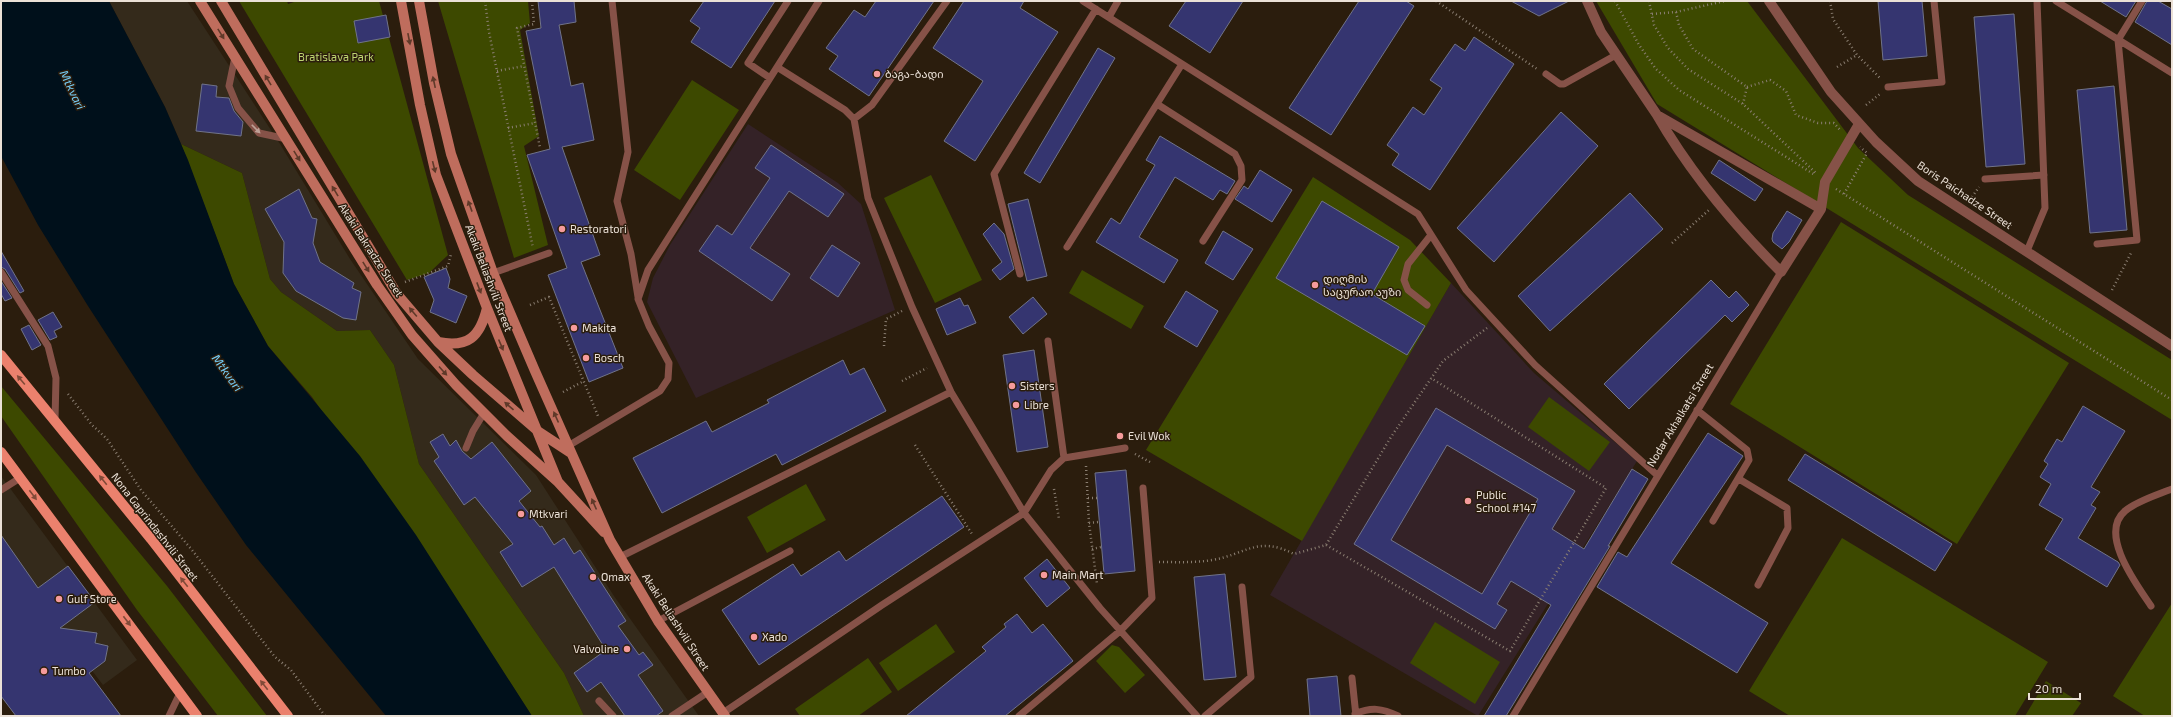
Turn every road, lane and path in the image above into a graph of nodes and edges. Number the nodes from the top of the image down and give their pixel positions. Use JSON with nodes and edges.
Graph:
{"nodes":[{"id":1,"x":200,"y":1,"type":"edge"},
{"id":2,"x":221,"y":1,"type":"edge"},
{"id":3,"x":401,"y":1,"type":"edge"},
{"id":4,"x":419,"y":1,"type":"edge"},
{"id":5,"x":485,"y":1,"type":"edge"},
{"id":6,"x":532,"y":1,"type":"edge"},
{"id":7,"x":612,"y":1,"type":"edge"},
{"id":8,"x":788,"y":1,"type":"edge"},
{"id":9,"x":819,"y":1,"type":"edge"},
{"id":10,"x":947,"y":1,"type":"edge"},
{"id":11,"x":1083,"y":1,"type":"edge"},
{"id":12,"x":1118,"y":1,"type":"edge"},
{"id":13,"x":1436,"y":1,"type":"edge"},
{"id":14,"x":1587,"y":1,"type":"edge"},
{"id":15,"x":1615,"y":1,"type":"edge"},
{"id":16,"x":1648,"y":1,"type":"edge"},
{"id":17,"x":1725,"y":1,"type":"edge"},
{"id":18,"x":1769,"y":1,"type":"edge"},
{"id":19,"x":1830,"y":1,"type":"edge"},
{"id":20,"x":1934,"y":1,"type":"edge"},
{"id":21,"x":2037,"y":1,"type":"edge"},
{"id":22,"x":2056,"y":1,"type":"edge"},
{"id":23,"x":2142,"y":1,"type":"edge"},
{"id":24,"x":1096,"y":9,"type":"junction"},
{"id":25,"x":1676,"y":12,"type":"junction"},
{"id":26,"x":1652,"y":14,"type":"junction"},
{"id":27,"x":1109,"y":17,"type":"junction"},
{"id":28,"x":2118,"y":40,"type":"junction"},
{"id":29,"x":1616,"y":55,"type":"junction"},
{"id":30,"x":1857,"y":55,"type":"junction"},
{"id":31,"x":235,"y":57,"type":"junction"},
{"id":32,"x":1182,"y":64,"type":"junction"},
{"id":33,"x":524,"y":66,"type":"junction"},
{"id":34,"x":778,"y":67,"type":"junction"},
{"id":35,"x":1837,"y":67,"type":"dead end"},
{"id":36,"x":497,"y":71,"type":"junction"},
{"id":37,"x":2172,"y":73,"type":"edge"},
{"id":38,"x":1546,"y":74,"type":"joint"},
{"id":39,"x":770,"y":78,"type":"junction"},
{"id":40,"x":1747,"y":87,"type":"junction"},
{"id":41,"x":1888,"y":87,"type":"junction"},
{"id":42,"x":1158,"y":104,"type":"junction"},
{"id":43,"x":1742,"y":104,"type":"junction"},
{"id":44,"x":1866,"y":105,"type":"dead end"},
{"id":45,"x":1657,"y":115,"type":"junction"},
{"id":46,"x":854,"y":118,"type":"junction"},
{"id":47,"x":535,"y":123,"type":"junction"},
{"id":48,"x":1859,"y":124,"type":"junction"},
{"id":49,"x":508,"y":128,"type":"junction"},
{"id":50,"x":287,"y":139,"type":"junction"},
{"id":51,"x":1849,"y":140,"type":"junction"},
{"id":52,"x":540,"y":148,"type":"dead end"},
{"id":53,"x":2044,"y":175,"type":"junction"},
{"id":54,"x":1985,"y":179,"type":"dead end"},
{"id":55,"x":1825,"y":182,"type":"junction"},
{"id":56,"x":1844,"y":194,"type":"junction"},
{"id":57,"x":1718,"y":202,"type":"junction"},
{"id":58,"x":1821,"y":209,"type":"junction"},
{"id":59,"x":1432,"y":235,"type":"junction"},
{"id":60,"x":2138,"y":240,"type":"junction"},
{"id":61,"x":1203,"y":241,"type":"dead end"},
{"id":62,"x":1672,"y":244,"type":"dead end"},
{"id":63,"x":2097,"y":244,"type":"dead end"},
{"id":64,"x":1067,"y":247,"type":"dead end"},
{"id":65,"x":2027,"y":250,"type":"junction"},
{"id":66,"x":549,"y":252,"type":"dead end"},
{"id":67,"x":536,"y":257,"type":"junction"},
{"id":68,"x":448,"y":266,"type":"dead end"},
{"id":69,"x":1,"y":272,"type":"edge"},
{"id":70,"x":1780,"y":272,"type":"junction"},
{"id":71,"x":493,"y":273,"type":"junction"},
{"id":72,"x":1020,"y":274,"type":"dead end"},
{"id":73,"x":405,"y":282,"type":"dead end"},
{"id":74,"x":2112,"y":290,"type":"dead end"},
{"id":75,"x":638,"y":299,"type":"junction"},
{"id":76,"x":530,"y":305,"type":"dead end"},
{"id":77,"x":1427,"y":305,"type":"dead end"},
{"id":78,"x":912,"y":307,"type":"junction"},
{"id":79,"x":487,"y":308,"type":"junction"},
{"id":80,"x":1495,"y":322,"type":"junction"},
{"id":81,"x":1048,"y":340,"type":"dead end"},
{"id":82,"x":438,"y":342,"type":"junction"},
{"id":83,"x":884,"y":346,"type":"dead end"},
{"id":84,"x":2172,"y":346,"type":"edge"},
{"id":85,"x":1,"y":355,"type":"edge"},
{"id":86,"x":936,"y":363,"type":"junction"},
{"id":87,"x":56,"y":378,"type":"junction"},
{"id":88,"x":1431,"y":378,"type":"junction"},
{"id":89,"x":584,"y":381,"type":"junction"},
{"id":90,"x":902,"y":381,"type":"dead end"},
{"id":91,"x":563,"y":392,"type":"dead end"},
{"id":92,"x":951,"y":392,"type":"junction"},
{"id":93,"x":2172,"y":400,"type":"edge"},
{"id":94,"x":1697,"y":410,"type":"junction"},
{"id":95,"x":484,"y":413,"type":"junction"},
{"id":96,"x":55,"y":420,"type":"junction"},
{"id":97,"x":602,"y":426,"type":"junction"},
{"id":98,"x":539,"y":432,"type":"junction"},
{"id":99,"x":915,"y":446,"type":"dead end"},
{"id":100,"x":466,"y":448,"type":"dead end"},
{"id":101,"x":1125,"y":448,"type":"joint"},
{"id":102,"x":570,"y":450,"type":"junction"},
{"id":103,"x":1,"y":452,"type":"edge"},
{"id":104,"x":1086,"y":455,"type":"junction"},
{"id":105,"x":1064,"y":458,"type":"junction"},
{"id":106,"x":1150,"y":462,"type":"dead end"},
{"id":107,"x":1051,"y":470,"type":"junction"},
{"id":108,"x":1657,"y":475,"type":"junction"},
{"id":109,"x":20,"y":478,"type":"junction"},
{"id":110,"x":1739,"y":479,"type":"junction"},
{"id":111,"x":558,"y":482,"type":"junction"},
{"id":112,"x":1143,"y":488,"type":"dead end"},
{"id":113,"x":2172,"y":489,"type":"edge"},
{"id":114,"x":1,"y":490,"type":"edge"},
{"id":115,"x":1088,"y":498,"type":"junction"},
{"id":116,"x":1097,"y":498,"type":"dead end"},
{"id":117,"x":1024,"y":513,"type":"junction"},
{"id":118,"x":1059,"y":519,"type":"dead end"},
{"id":119,"x":1713,"y":521,"type":"dead end"},
{"id":120,"x":1099,"y":522,"type":"dead end"},
{"id":121,"x":1089,"y":523,"type":"junction"},
{"id":122,"x":610,"y":540,"type":"junction"},
{"id":123,"x":978,"y":543,"type":"junction"},
{"id":124,"x":1326,"y":545,"type":"junction"},
{"id":125,"x":1101,"y":547,"type":"dead end"},
{"id":126,"x":1092,"y":548,"type":"junction"},
{"id":127,"x":790,"y":551,"type":"dead end"},
{"id":128,"x":620,"y":557,"type":"junction"},
{"id":129,"x":1149,"y":562,"type":"junction"},
{"id":130,"x":1758,"y":585,"type":"dead end"},
{"id":131,"x":1097,"y":586,"type":"dead end"},
{"id":132,"x":1242,"y":587,"type":"dead end"},
{"id":133,"x":2151,"y":606,"type":"dead end"},
{"id":134,"x":658,"y":621,"type":"junction"},
{"id":135,"x":1120,"y":630,"type":"junction"},
{"id":136,"x":1352,"y":678,"type":"dead end"},
{"id":137,"x":708,"y":692,"type":"junction"},
{"id":138,"x":180,"y":693,"type":"junction"},
{"id":139,"x":599,"y":701,"type":"dead end"},
{"id":140,"x":724,"y":715,"type":"edge"},
{"id":141,"x":1355,"y":715,"type":"edge"},
{"id":142,"x":169,"y":716,"type":"edge"},
{"id":143,"x":197,"y":716,"type":"edge"},
{"id":144,"x":288,"y":716,"type":"edge"},
{"id":145,"x":325,"y":716,"type":"edge"},
{"id":146,"x":612,"y":716,"type":"edge"},
{"id":147,"x":672,"y":716,"type":"edge"},
{"id":148,"x":1019,"y":716,"type":"edge"},
{"id":149,"x":1197,"y":716,"type":"edge"},
{"id":150,"x":1205,"y":716,"type":"edge"},
{"id":151,"x":1398,"y":716,"type":"edge"},
{"id":152,"x":1513,"y":716,"type":"edge"}],
"edges":[{"from":1,"to":31,"type":"main road","name":"Akaki Bakradze Street","one_way":true},
{"from":82,"to":2,"type":"main road","name":"Akaki Bakradze Street","one_way":true},
{"from":3,"to":79,"type":"main road","name":"Akaki Beliashvili Street","one_way":true},
{"from":71,"to":4,"type":"main road","name":"Akaki Beliashvili Street","one_way":true},
{"from":5,"to":36,"type":"path"},
{"from":6,"to":33,"type":"path"},
{"from":7,"to":75,"type":"lane"},
{"from":8,"to":39,"type":"lane"},
{"from":9,"to":34,"type":"lane"},
{"from":10,"to":46,"type":"lane"},
{"from":11,"to":24,"type":"lane"},
{"from":12,"to":27,"type":"lane"},
{"from":13,"to":38,"type":"path"},
{"from":14,"to":29,"type":"street"},
{"from":15,"to":55,"type":"path"},
{"from":16,"to":26,"type":"path"},
{"from":17,"to":25,"type":"path"},
{"from":18,"to":48,"type":"street","name":"Boris Paichadze Street"},
{"from":19,"to":30,"type":"path"},
{"from":20,"to":41,"type":"lane"},
{"from":21,"to":53,"type":"lane"},
{"from":22,"to":28,"type":"lane"},
{"from":23,"to":28,"type":"lane"},
{"from":24,"to":27,"type":"lane"},
{"from":24,"to":72,"type":"lane"},
{"from":25,"to":26,"type":"path"},
{"from":25,"to":40,"type":"path"},
{"from":26,"to":43,"type":"path"},
{"from":27,"to":32,"type":"lane"},
{"from":28,"to":37,"type":"lane"},
{"from":28,"to":60,"type":"lane"},
{"from":29,"to":38,"type":"lane"},
{"from":29,"to":45,"type":"street"},
{"from":30,"to":35,"type":"path"},
{"from":30,"to":41,"type":"path"},
{"from":31,"to":50,"type":"main road","name":"Akaki Bakradze Street"},
{"from":31,"to":50,"type":"lane","one_way":true},
{"from":32,"to":42,"type":"lane"},
{"from":32,"to":59,"type":"lane"},
{"from":33,"to":36,"type":"path"},
{"from":33,"to":47,"type":"path"},
{"from":34,"to":39,"type":"lane"},
{"from":34,"to":46,"type":"lane"},
{"from":36,"to":49,"type":"path"},
{"from":39,"to":75,"type":"lane"},
{"from":40,"to":43,"type":"path"},
{"from":40,"to":51,"type":"path"},
{"from":41,"to":44,"type":"path"},
{"from":42,"to":61,"type":"lane"},
{"from":42,"to":64,"type":"lane"},
{"from":43,"to":55,"type":"path"},
{"from":45,"to":57,"type":"street"},
{"from":45,"to":58,"type":"street"},
{"from":46,"to":78,"type":"lane"},
{"from":47,"to":49,"type":"path"},
{"from":47,"to":52,"type":"path"},
{"from":48,"to":51,"type":"street","name":"Nodar Akhalkatsi Street"},
{"from":48,"to":65,"type":"street","name":"Boris Paichadze Street"},
{"from":49,"to":67,"type":"path"},
{"from":50,"to":95,"type":"main road","name":"Akaki Bakradze Street","one_way":true},
{"from":51,"to":55,"type":"street","name":"Nodar Akhalkatsi Street"},
{"from":51,"to":56,"type":"path"},
{"from":53,"to":54,"type":"lane"},
{"from":53,"to":65,"type":"lane"},
{"from":55,"to":56,"type":"path"},
{"from":55,"to":58,"type":"street","name":"Nodar Akhalkatsi Street"},
{"from":56,"to":93,"type":"path"},
{"from":57,"to":62,"type":"path"},
{"from":57,"to":70,"type":"street"},
{"from":58,"to":70,"type":"street","name":"Nodar Akhalkatsi Street"},
{"from":59,"to":77,"type":"lane"},
{"from":59,"to":80,"type":"lane"},
{"from":60,"to":63,"type":"lane"},
{"from":60,"to":74,"type":"path"},
{"from":65,"to":84,"type":"street","name":"Boris Paichadze Street"},
{"from":66,"to":67,"type":"lane"},
{"from":67,"to":71,"type":"lane"},
{"from":68,"to":73,"type":"path"},
{"from":69,"to":87,"type":"lane"},
{"from":70,"to":94,"type":"lane","name":"Nodar Akhalkatsi Street"},
{"from":102,"to":71,"type":"main road","name":"Akaki Beliashvili Street","one_way":true},
{"from":75,"to":97,"type":"lane"},
{"from":76,"to":89,"type":"path"},
{"from":78,"to":83,"type":"path"},
{"from":78,"to":86,"type":"lane"},
{"from":79,"to":82,"type":"main road"},
{"from":79,"to":98,"type":"main road","name":"Akaki Beliashvili Street","one_way":true},
{"from":80,"to":88,"type":"path"},
{"from":80,"to":108,"type":"lane"},
{"from":81,"to":105,"type":"lane"},
{"from":98,"to":82,"type":"main road","name":"Akaki Bakradze Street","one_way":true},
{"from":96,"to":85,"type":"main road","name":"Nona Gaprindashvili Street","one_way":true},
{"from":86,"to":90,"type":"path"},
{"from":86,"to":92,"type":"lane"},
{"from":87,"to":96,"type":"lane"},
{"from":87,"to":145,"type":"path"},
{"from":88,"to":124,"type":"path"},
{"from":88,"to":124,"type":"path"},
{"from":89,"to":91,"type":"path"},
{"from":89,"to":97,"type":"path"},
{"from":92,"to":117,"type":"lane"},
{"from":92,"to":128,"type":"lane"},
{"from":94,"to":108,"type":"lane","name":"Nodar Akhalkatsi Street"},
{"from":94,"to":110,"type":"lane"},
{"from":95,"to":100,"type":"lane"},
{"from":95,"to":111,"type":"main road","name":"Akaki Bakradze Street"},
{"from":144,"to":96,"type":"main road","name":"Nona Gaprindashvili Street","one_way":true},
{"from":97,"to":102,"type":"lane"},
{"from":98,"to":102,"type":"main road","name":"Akaki Bakradze Street"},
{"from":98,"to":111,"type":"main road","name":"Akaki Beliashvili Street"},
{"from":99,"to":123,"type":"path"},
{"from":101,"to":104,"type":"lane"},
{"from":101,"to":106,"type":"path"},
{"from":122,"to":102,"type":"main road","name":"Akaki Beliashvili Street","one_way":true},
{"from":103,"to":109,"type":"main road"},
{"from":104,"to":105,"type":"lane"},
{"from":104,"to":115,"type":"path"},
{"from":105,"to":107,"type":"lane"},
{"from":107,"to":117,"type":"lane"},
{"from":107,"to":118,"type":"path"},
{"from":108,"to":152,"type":"lane","name":"Nodar Akhalkatsi Street"},
{"from":109,"to":114,"type":"lane"},
{"from":109,"to":138,"type":"main road","one_way":true},
{"from":110,"to":119,"type":"lane"},
{"from":110,"to":130,"type":"lane"},
{"from":111,"to":122,"type":"main road","name":"Akaki Beliashvili Street"},
{"from":112,"to":129,"type":"lane"},
{"from":113,"to":133,"type":"lane"},
{"from":115,"to":116,"type":"path"},
{"from":115,"to":121,"type":"path"},
{"from":117,"to":123,"type":"lane"},
{"from":117,"to":135,"type":"lane"},
{"from":120,"to":121,"type":"path"},
{"from":121,"to":126,"type":"path"},
{"from":122,"to":128,"type":"main road","name":"Akaki Beliashvili Street"},
{"from":123,"to":140,"type":"lane"},
{"from":124,"to":129,"type":"path"},
{"from":125,"to":126,"type":"path"},
{"from":126,"to":131,"type":"path"},
{"from":127,"to":134,"type":"lane"},
{"from":128,"to":134,"type":"main road","name":"Akaki Beliashvili Street"},
{"from":129,"to":135,"type":"lane"},
{"from":132,"to":150,"type":"lane"},
{"from":134,"to":137,"type":"main road","name":"Akaki Beliashvili Street"},
{"from":135,"to":148,"type":"lane"},
{"from":135,"to":149,"type":"lane"},
{"from":136,"to":141,"type":"lane"},
{"from":137,"to":140,"type":"main road","name":"Akaki Beliashvili Street"},
{"from":137,"to":147,"type":"lane"},
{"from":138,"to":142,"type":"lane"},
{"from":138,"to":143,"type":"main road"},
{"from":139,"to":146,"type":"lane"},
{"from":141,"to":151,"type":"lane"}]}
